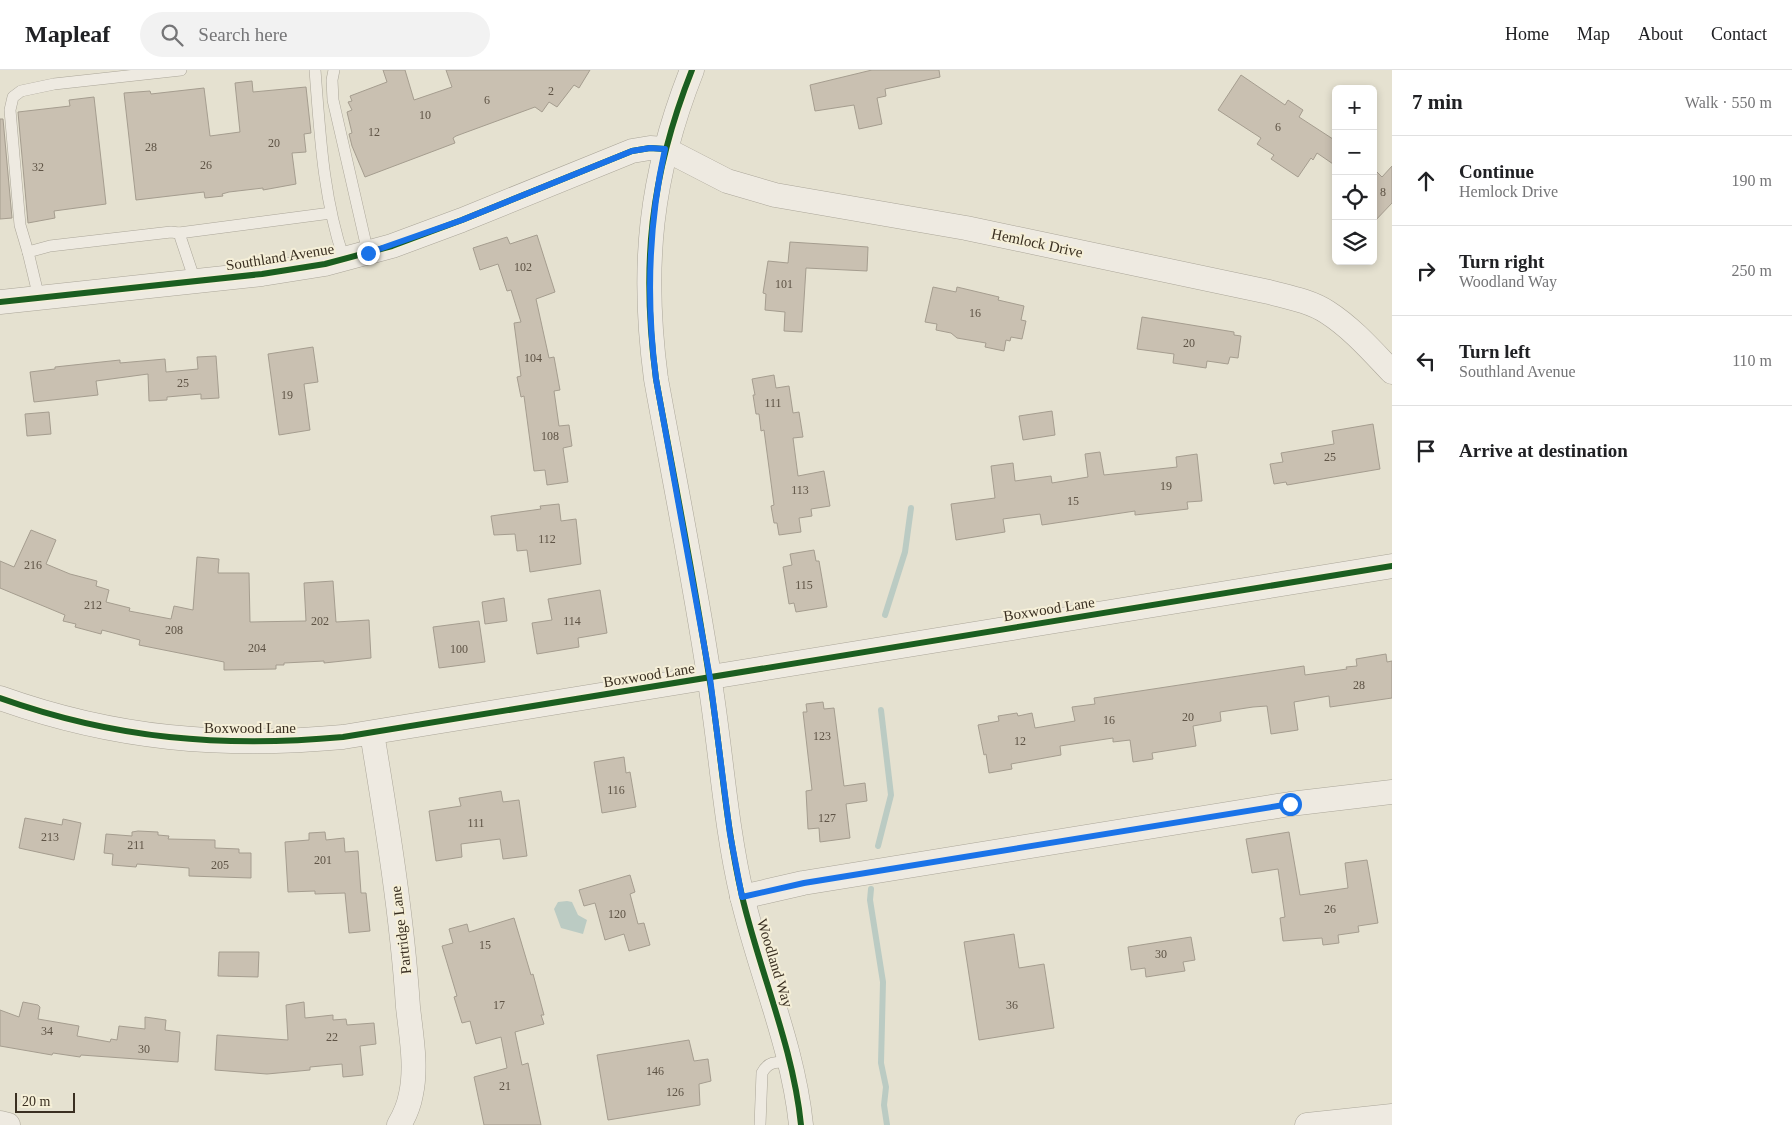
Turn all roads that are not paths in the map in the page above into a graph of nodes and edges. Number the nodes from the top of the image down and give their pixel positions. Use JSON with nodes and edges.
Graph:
{"nodes":[{"id":1,"x":181,"y":70,"type":"edge"},
{"id":2,"x":315,"y":70,"type":"edge"},
{"id":3,"x":334,"y":70,"type":"edge"},
{"id":4,"x":692,"y":70,"type":"edge"},
{"id":5,"x":665,"y":149,"type":"junction"},
{"id":6,"x":331,"y":213,"type":"junction"},
{"id":7,"x":179,"y":233,"type":"junction"},
{"id":8,"x":28,"y":252,"type":"junction"},
{"id":9,"x":368,"y":253,"type":"junction"},
{"id":10,"x":344,"y":259,"type":"junction"},
{"id":11,"x":195,"y":281,"type":"junction"},
{"id":12,"x":38,"y":298,"type":"junction"},
{"id":13,"x":0,"y":302,"type":"edge"},
{"id":14,"x":1392,"y":372,"type":"edge"},
{"id":15,"x":1392,"y":566,"type":"edge"},
{"id":16,"x":710,"y":678,"type":"junction"},
{"id":17,"x":0,"y":698,"type":"edge"},
{"id":18,"x":372,"y":733,"type":"junction"},
{"id":19,"x":1392,"y":792,"type":"edge"},
{"id":20,"x":742,"y":897,"type":"junction"},
{"id":21,"x":789,"y":1062,"type":"junction"},
{"id":22,"x":1392,"y":1116,"type":"edge"},
{"id":23,"x":0,"y":1123,"type":"edge"},
{"id":24,"x":8,"y":1125,"type":"edge"},
{"id":25,"x":399,"y":1125,"type":"edge"},
{"id":26,"x":760,"y":1125,"type":"edge"},
{"id":27,"x":801,"y":1125,"type":"edge"},
{"id":28,"x":1307,"y":1125,"type":"edge"}],
"edges":[{"from":1,"to":8,"type":"lane"},
{"from":2,"to":6,"type":"lane"},
{"from":3,"to":9,"type":"lane"},
{"from":4,"to":5,"type":"street","name":"Woodland Way"},
{"from":5,"to":9,"type":"street","name":"Southland Avenue"},
{"from":5,"to":14,"type":"street","name":"Hemlock Drive"},
{"from":5,"to":16,"type":"street","name":"Woodland Way"},
{"from":6,"to":7,"type":"lane"},
{"from":6,"to":10,"type":"lane"},
{"from":7,"to":8,"type":"lane"},
{"from":7,"to":11,"type":"lane"},
{"from":8,"to":12,"type":"lane"},
{"from":9,"to":10,"type":"street","name":"Southland Avenue"},
{"from":10,"to":11,"type":"street","name":"Southland Avenue"},
{"from":11,"to":12,"type":"street","name":"Southland Avenue"},
{"from":12,"to":13,"type":"street","name":"Southland Avenue"},
{"from":15,"to":16,"type":"street","name":"Boxwood Lane"},
{"from":16,"to":18,"type":"street","name":"Boxwood Lane"},
{"from":16,"to":20,"type":"street","name":"Woodland Way"},
{"from":17,"to":18,"type":"street","name":"Boxwood Lane"},
{"from":18,"to":25,"type":"street","name":"Partridge Lane"},
{"from":19,"to":20,"type":"street"},
{"from":20,"to":21,"type":"street","name":"Woodland Way"},
{"from":21,"to":26,"type":"lane"},
{"from":21,"to":27,"type":"street","name":"Woodland Way"},
{"from":22,"to":28,"type":"street"},
{"from":23,"to":24,"type":"street"}]}
